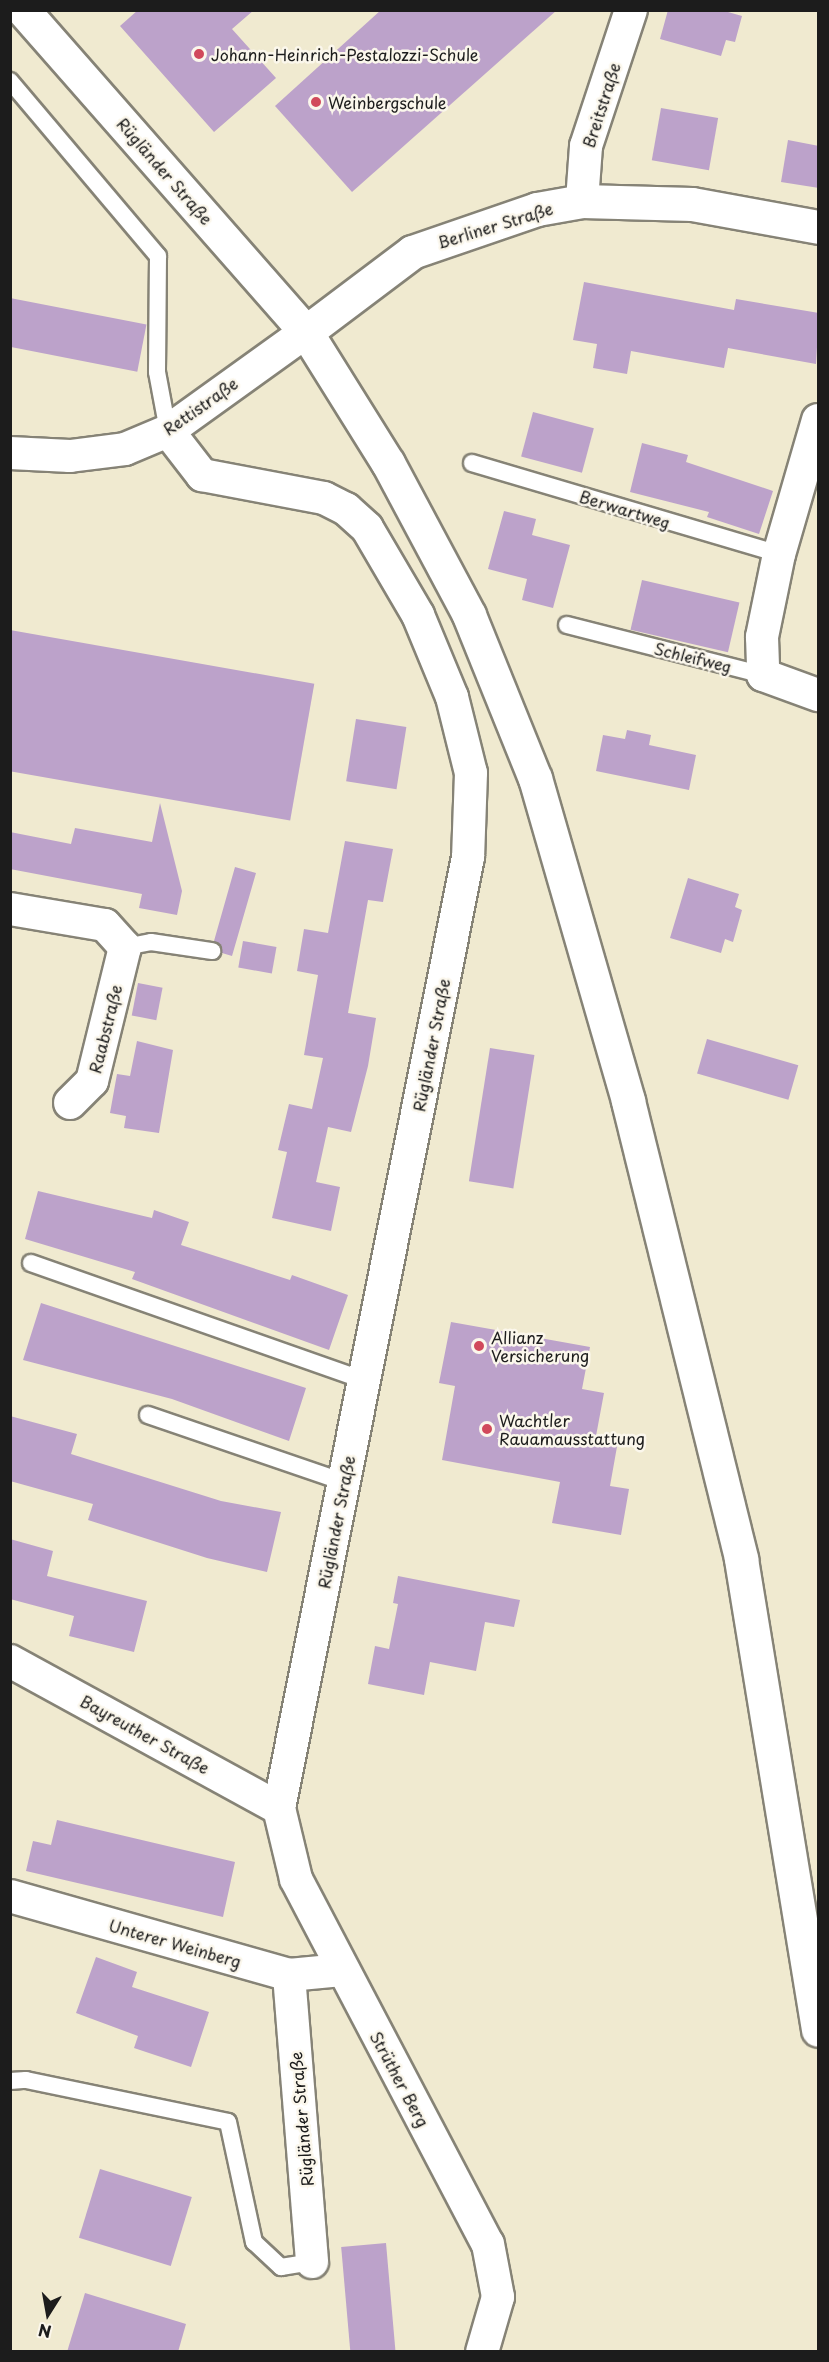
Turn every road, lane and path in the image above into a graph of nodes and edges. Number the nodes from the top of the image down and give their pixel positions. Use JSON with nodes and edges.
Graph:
{"nodes":[{"id":1,"x":23,"y":10,"type":"edge"},
{"id":2,"x":631,"y":10,"type":"edge"},
{"id":3,"x":10,"y":81,"type":"edge"},
{"id":4,"x":582,"y":201,"type":"junction"},
{"id":5,"x":819,"y":228,"type":"edge"},
{"id":6,"x":306,"y":332,"type":"junction"},
{"id":7,"x":819,"y":420,"type":"edge"},
{"id":8,"x":168,"y":431,"type":"junction"},
{"id":9,"x":10,"y":453,"type":"edge"},
{"id":10,"x":472,"y":463,"type":"dead end"},
{"id":11,"x":779,"y":554,"type":"junction"},
{"id":12,"x":567,"y":625,"type":"dead end"},
{"id":13,"x":763,"y":675,"type":"junction"},
{"id":14,"x":819,"y":695,"type":"edge"},
{"id":15,"x":10,"y":909,"type":"edge"},
{"id":16,"x":125,"y":947,"type":"junction"},
{"id":17,"x":212,"y":951,"type":"dead end"},
{"id":18,"x":70,"y":1103,"type":"dead end"},
{"id":19,"x":31,"y":1263,"type":"dead end"},
{"id":20,"x":364,"y":1380,"type":"junction"},
{"id":21,"x":148,"y":1415,"type":"dead end"},
{"id":22,"x":344,"y":1482,"type":"junction"},
{"id":23,"x":10,"y":1661,"type":"edge"},
{"id":24,"x":279,"y":1808,"type":"junction"},
{"id":25,"x":10,"y":1896,"type":"edge"},
{"id":26,"x":342,"y":1970,"type":"junction"},
{"id":27,"x":289,"y":1975,"type":"junction"},
{"id":28,"x":819,"y":2030,"type":"edge"},
{"id":29,"x":10,"y":2081,"type":"edge"},
{"id":30,"x":312,"y":2262,"type":"joint"},
{"id":31,"x":482,"y":2352,"type":"edge"}],
"edges":[{"from":1,"to":6,"type":"main road","name":"Rügländer Straße"},
{"from":2,"to":4,"type":"street","name":"Breitstraße"},
{"from":3,"to":8,"type":"lane"},
{"from":4,"to":5,"type":"main road","name":"Berliner Straße"},
{"from":4,"to":6,"type":"main road","name":"Berliner Straße"},
{"from":6,"to":8,"type":"street","name":"Rettistraße"},
{"from":6,"to":28,"type":"main road","name":"Rügländer Straße"},
{"from":7,"to":11,"type":"street"},
{"from":8,"to":9,"type":"street","name":"Rettistraße"},
{"from":8,"to":20,"type":"street","name":"Rügländer Straße"},
{"from":10,"to":11,"type":"lane","name":"Berwartweg"},
{"from":11,"to":13,"type":"street"},
{"from":12,"to":13,"type":"lane","name":"Schleifweg"},
{"from":13,"to":14,"type":"street","name":"Schleifweg"},
{"from":15,"to":16,"type":"street"},
{"from":16,"to":17,"type":"lane"},
{"from":16,"to":18,"type":"street","name":"Raabstraße"},
{"from":19,"to":20,"type":"lane"},
{"from":20,"to":22,"type":"street","name":"Rügländer Straße"},
{"from":21,"to":22,"type":"lane"},
{"from":22,"to":24,"type":"street","name":"Rügländer Straße"},
{"from":23,"to":24,"type":"street","name":"Bayreuther Straße"},
{"from":24,"to":26,"type":"street","name":"Strüther Berg"},
{"from":25,"to":27,"type":"street","name":"Unterer Weinberg"},
{"from":26,"to":27,"type":"street","name":"Unterer Weinberg"},
{"from":26,"to":31,"type":"street","name":"Strüther Berg"},
{"from":27,"to":30,"type":"street","name":"Rügländer Straße"},
{"from":29,"to":30,"type":"lane"}]}
